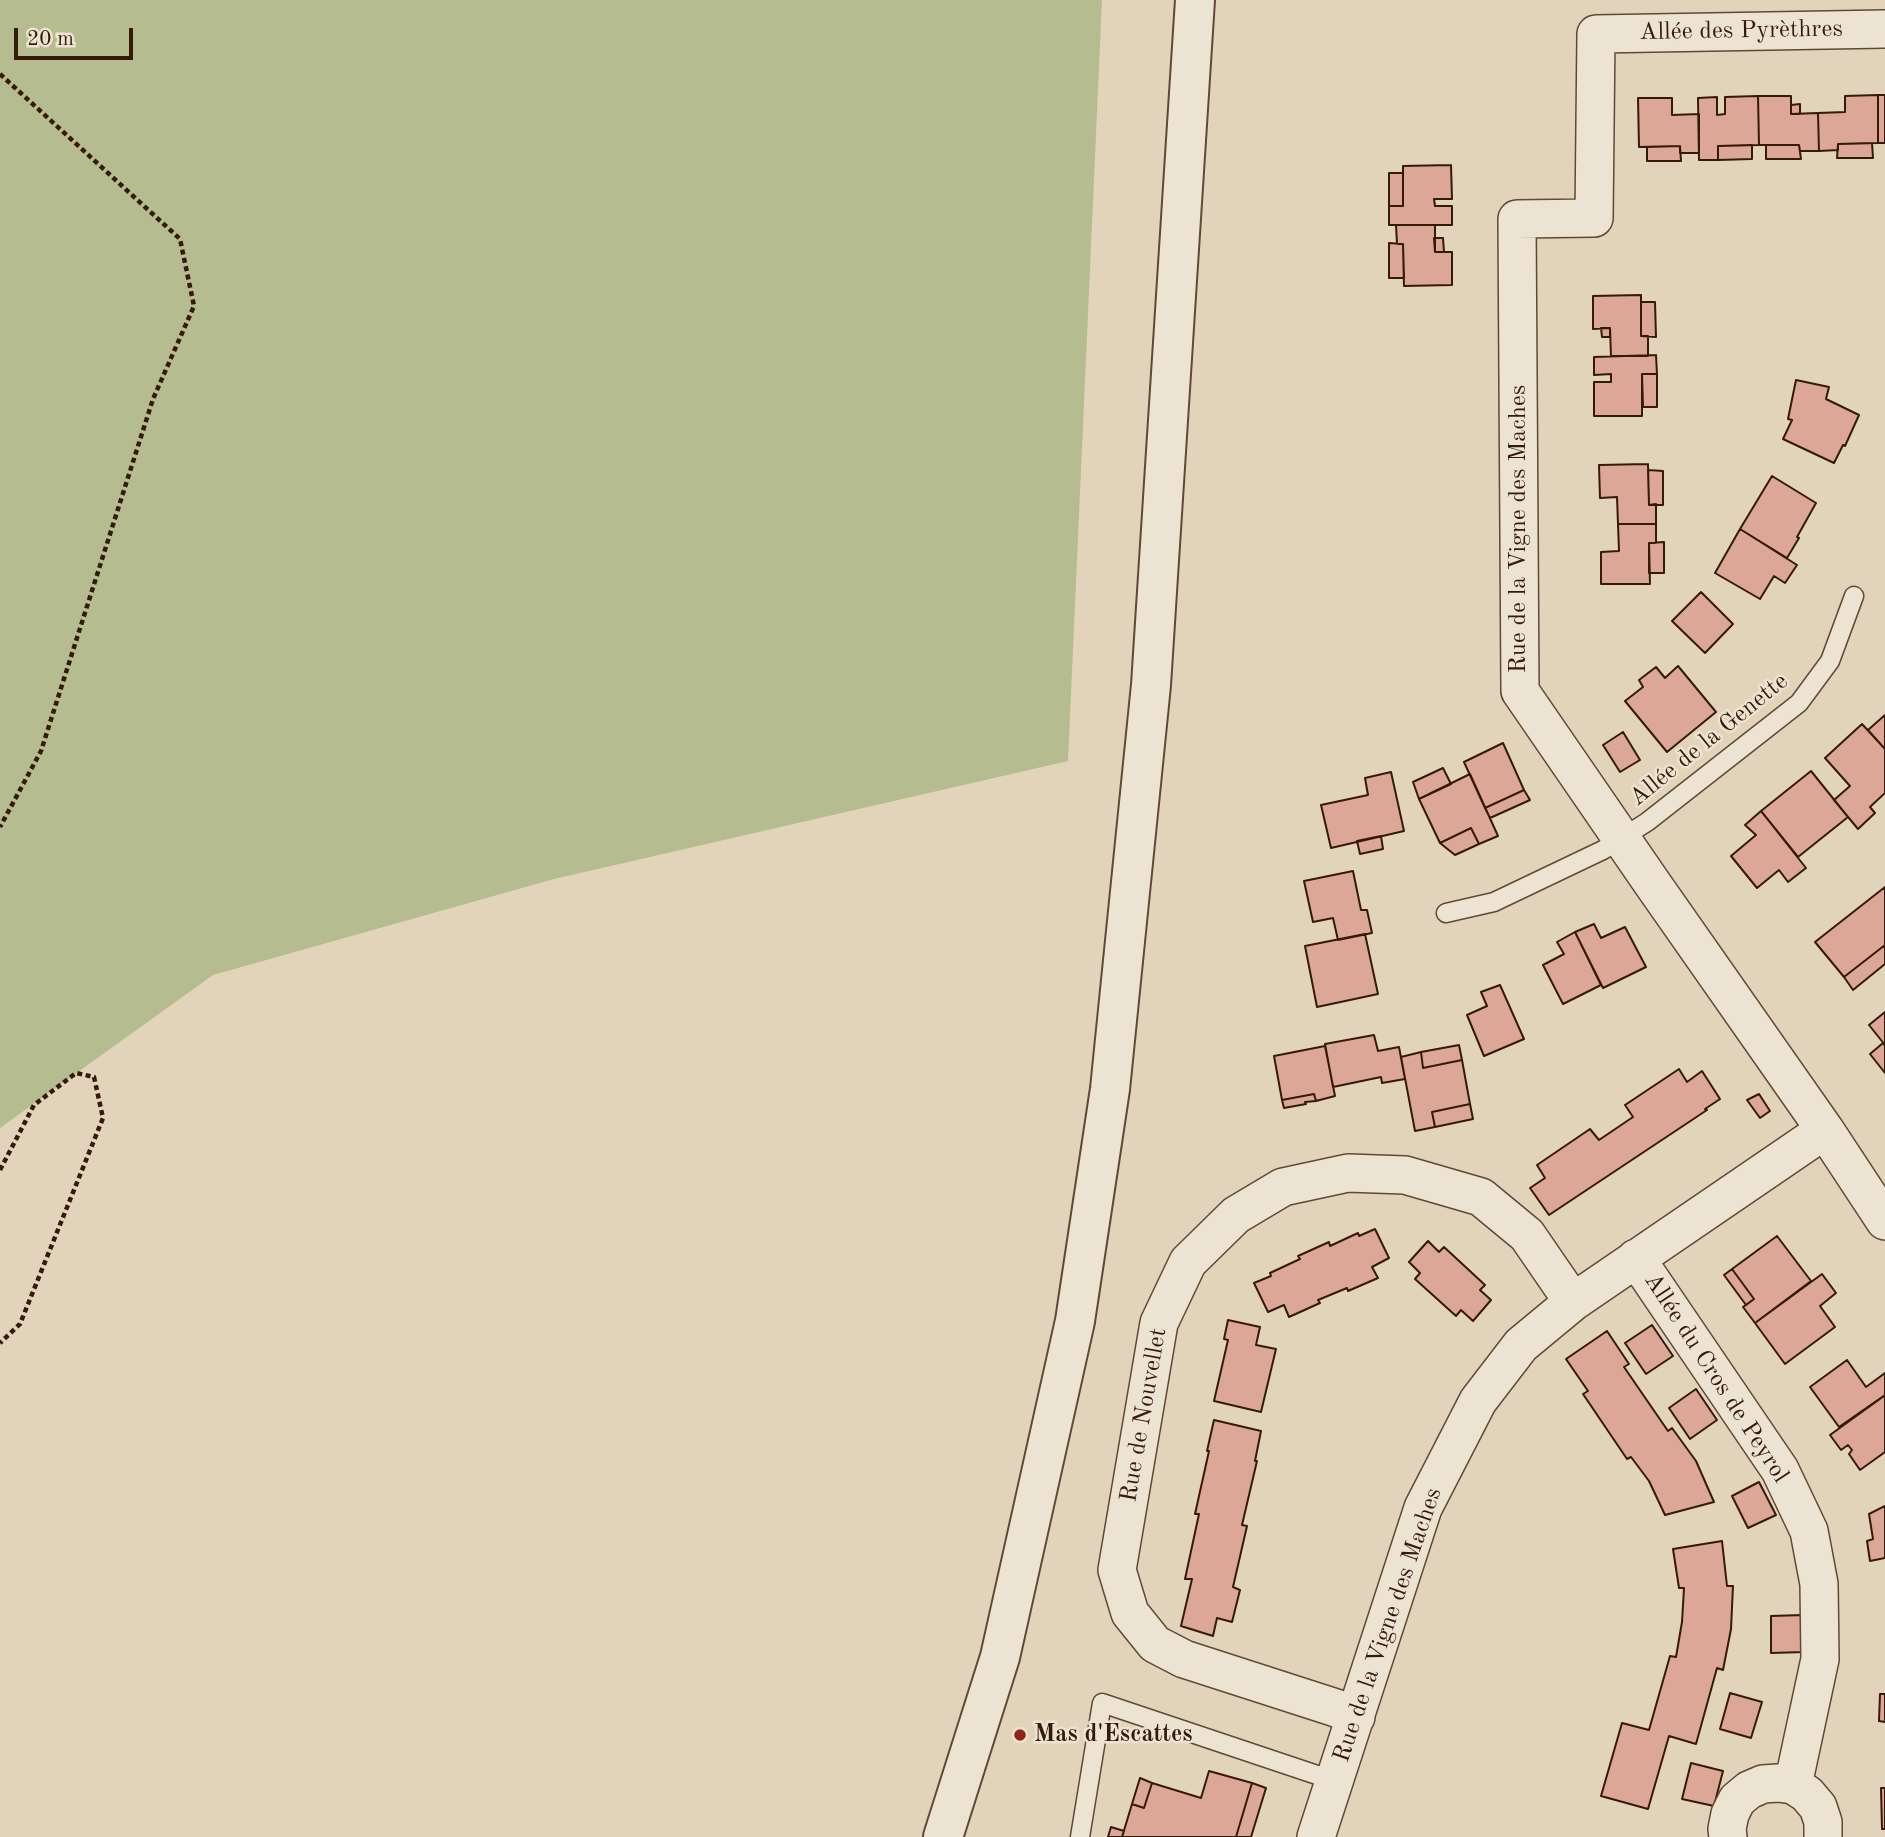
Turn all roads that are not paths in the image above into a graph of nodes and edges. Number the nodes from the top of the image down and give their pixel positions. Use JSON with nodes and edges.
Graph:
{"nodes":[{"id":1,"x":1195,"y":0,"type":"edge"},
{"id":2,"x":1810,"y":15,"type":"edge"},
{"id":3,"x":1885,"y":29,"type":"edge"},
{"id":4,"x":1596,"y":34,"type":"joint"},
{"id":5,"x":1854,"y":596,"type":"dead end"},
{"id":6,"x":1622,"y":839,"type":"junction"},
{"id":7,"x":1446,"y":913,"type":"dead end"},
{"id":8,"x":1825,"y":1130,"type":"junction"},
{"id":9,"x":1885,"y":1221,"type":"edge"},
{"id":10,"x":1636,"y":1258,"type":"junction"},
{"id":11,"x":1573,"y":1302,"type":"junction"},
{"id":12,"x":1356,"y":1717,"type":"junction"},
{"id":13,"x":1335,"y":1781,"type":"junction"},
{"id":14,"x":1793,"y":1786,"type":"junction"},
{"id":15,"x":943,"y":1837,"type":"edge"},
{"id":16,"x":1080,"y":1837,"type":"edge"},
{"id":17,"x":1316,"y":1837,"type":"edge"},
{"id":18,"x":1728,"y":1837,"type":"edge"},
{"id":19,"x":1823,"y":1837,"type":"edge"}],
"edges":[{"from":1,"to":15,"type":"street"},
{"from":2,"to":3,"type":"street","name":"Allée des Pyrèthres"},
{"from":2,"to":4,"type":"street","name":"Allée des Pyrèthres"},
{"from":4,"to":6,"type":"street","name":"Rue de la Vigne des Maches"},
{"from":5,"to":6,"type":"lane","name":"Allée de la Genette"},
{"from":6,"to":7,"type":"lane","name":"Allée de la Genette"},
{"from":6,"to":8,"type":"street","name":"Rue de la Vigne des Maches"},
{"from":8,"to":9,"type":"street","name":"Rue de la Vigne des Maches"},
{"from":8,"to":10,"type":"street","name":"Rue de la Vigne des Maches"},
{"from":10,"to":11,"type":"street","name":"Rue de la Vigne des Maches"},
{"from":10,"to":14,"type":"street","name":"Allée du Cros de Peyrol"},
{"from":11,"to":12,"type":"street","name":"Rue de la Vigne des Maches"},
{"from":11,"to":12,"type":"street","name":"Rue de Nouvellet"},
{"from":12,"to":13,"type":"street","name":"Rue de la Vigne des Maches"},
{"from":13,"to":16,"type":"lane"},
{"from":13,"to":17,"type":"street","name":"Rue de la Vigne des Maches"},
{"from":14,"to":18,"type":"street"},
{"from":14,"to":19,"type":"street"}]}
